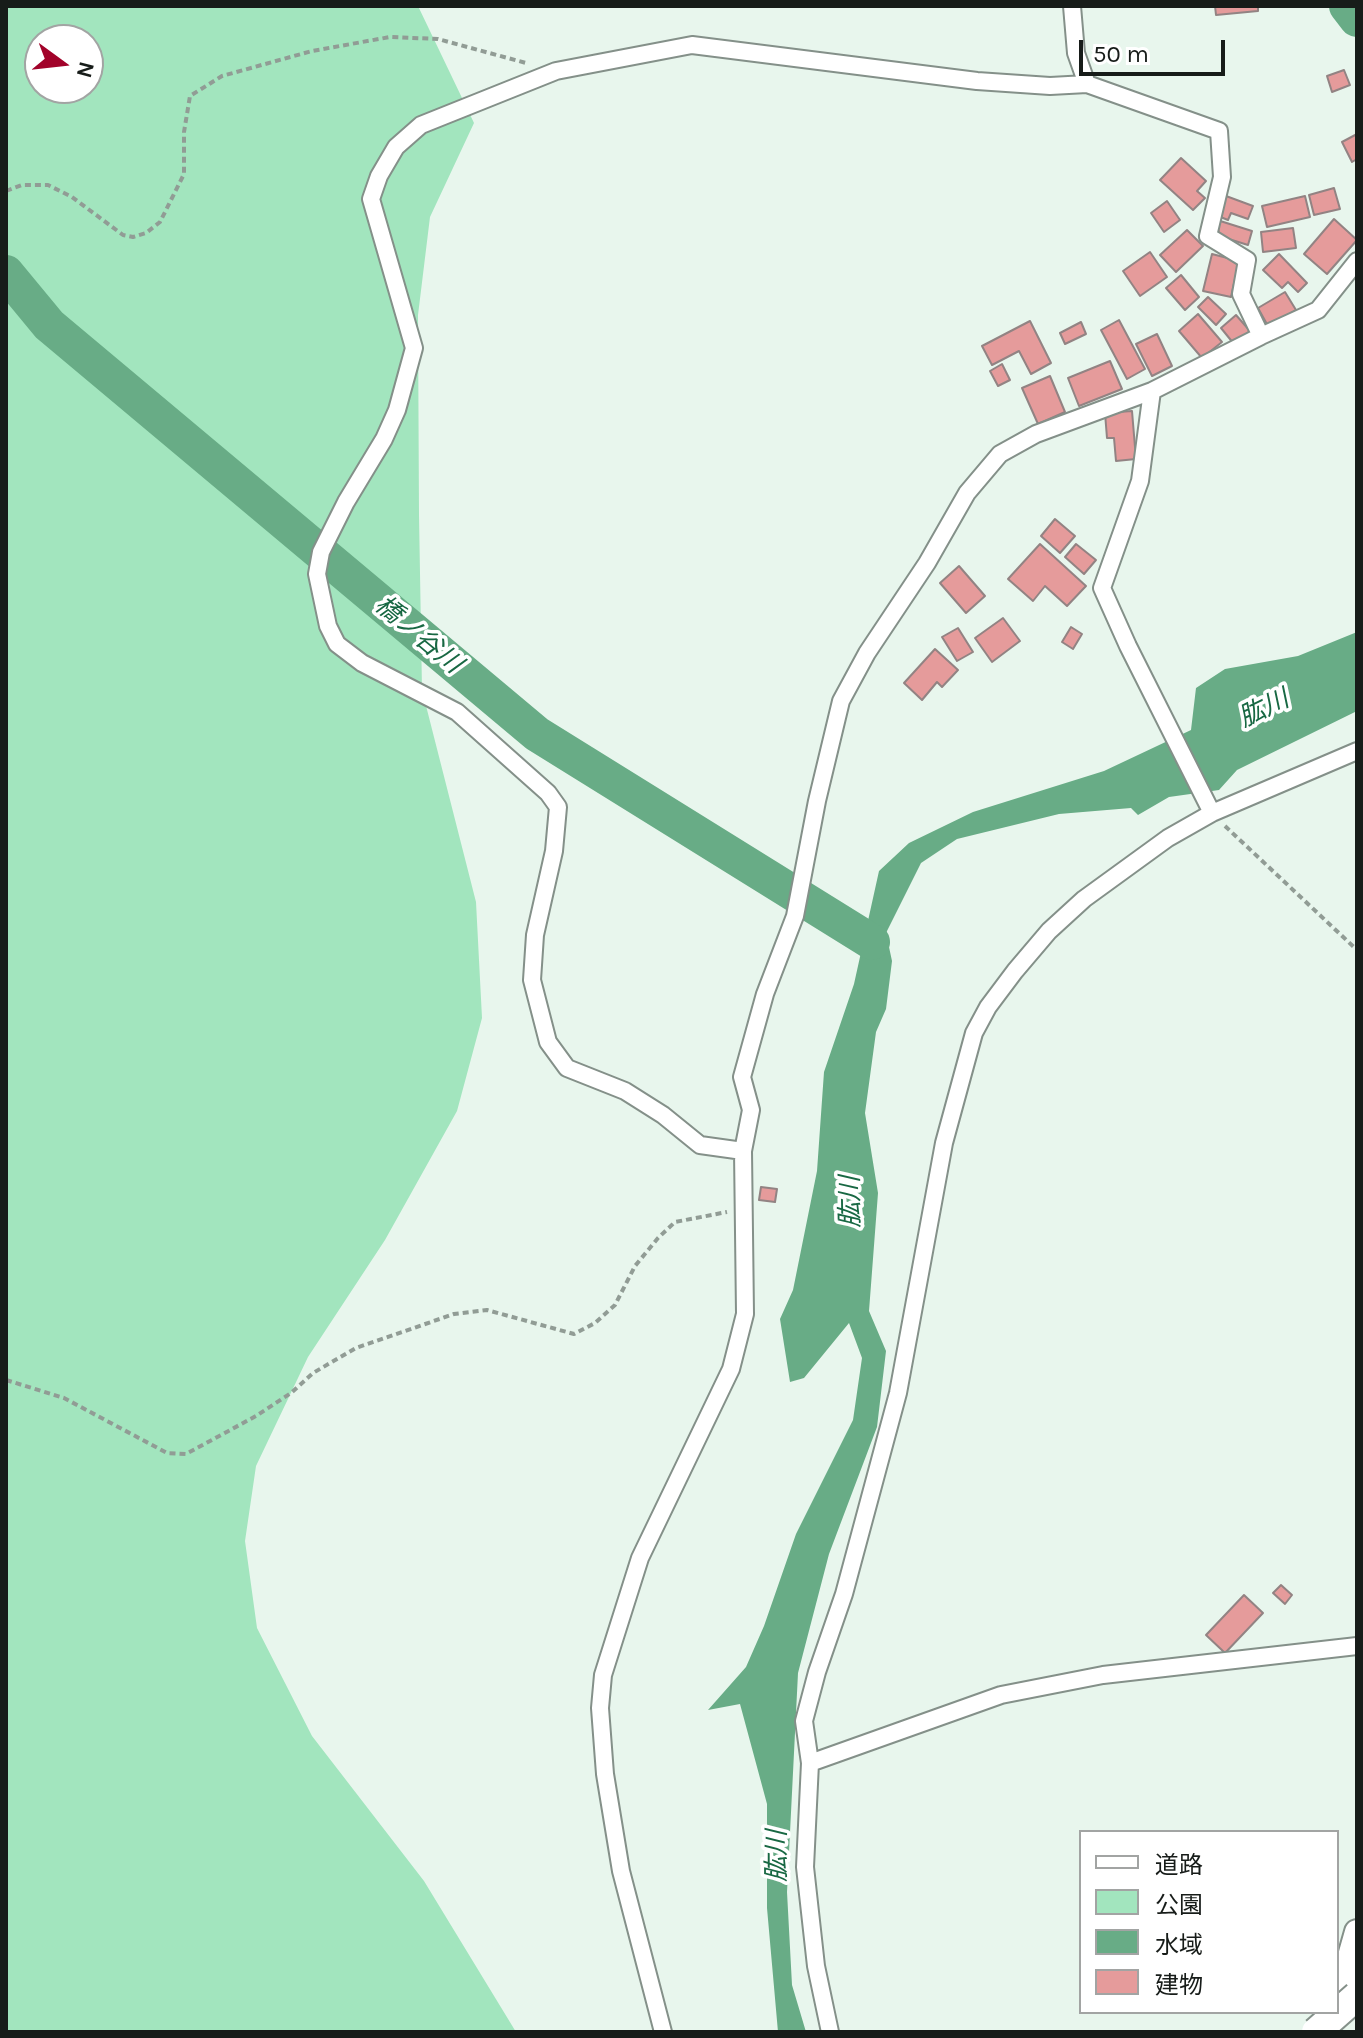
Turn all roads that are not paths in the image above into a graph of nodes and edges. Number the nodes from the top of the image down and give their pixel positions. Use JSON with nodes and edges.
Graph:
{"nodes":[{"id":1,"x":1072,"y":6,"type":"edge"},
{"id":2,"x":1087,"y":84,"type":"junction"},
{"id":3,"x":1357,"y":261,"type":"edge"},
{"id":4,"x":1261,"y":336,"type":"junction"},
{"id":5,"x":1152,"y":391,"type":"junction"},
{"id":6,"x":1357,"y":751,"type":"edge"},
{"id":7,"x":1208,"y":808,"type":"junction"},
{"id":8,"x":743,"y":1151,"type":"junction"},
{"id":9,"x":1357,"y":1646,"type":"edge"},
{"id":10,"x":810,"y":1763,"type":"junction"},
{"id":11,"x":1357,"y":1932,"type":"edge"},
{"id":12,"x":1339,"y":1995,"type":"edge"},
{"id":13,"x":1357,"y":1996,"type":"edge"},
{"id":14,"x":1339,"y":2012,"type":"edge"},
{"id":15,"x":1336,"y":2014,"type":"edge"},
{"id":16,"x":663,"y":2032,"type":"edge"},
{"id":17,"x":830,"y":2032,"type":"edge"},
{"id":18,"x":1316,"y":2032,"type":"edge"}],
"edges":[{"from":1,"to":2,"type":"street"},
{"from":2,"to":4,"type":"street"},
{"from":2,"to":8,"type":"street"},
{"from":3,"to":4,"type":"street"},
{"from":4,"to":5,"type":"street"},
{"from":5,"to":7,"type":"street"},
{"from":5,"to":8,"type":"street"},
{"from":6,"to":7,"type":"street"},
{"from":7,"to":10,"type":"street"},
{"from":8,"to":16,"type":"street"},
{"from":9,"to":10,"type":"street"},
{"from":10,"to":17,"type":"street"},
{"from":11,"to":12,"type":"main road"},
{"from":13,"to":14,"type":"highway","bridge":true},
{"from":15,"to":18,"type":"highway","bridge":true}]}
